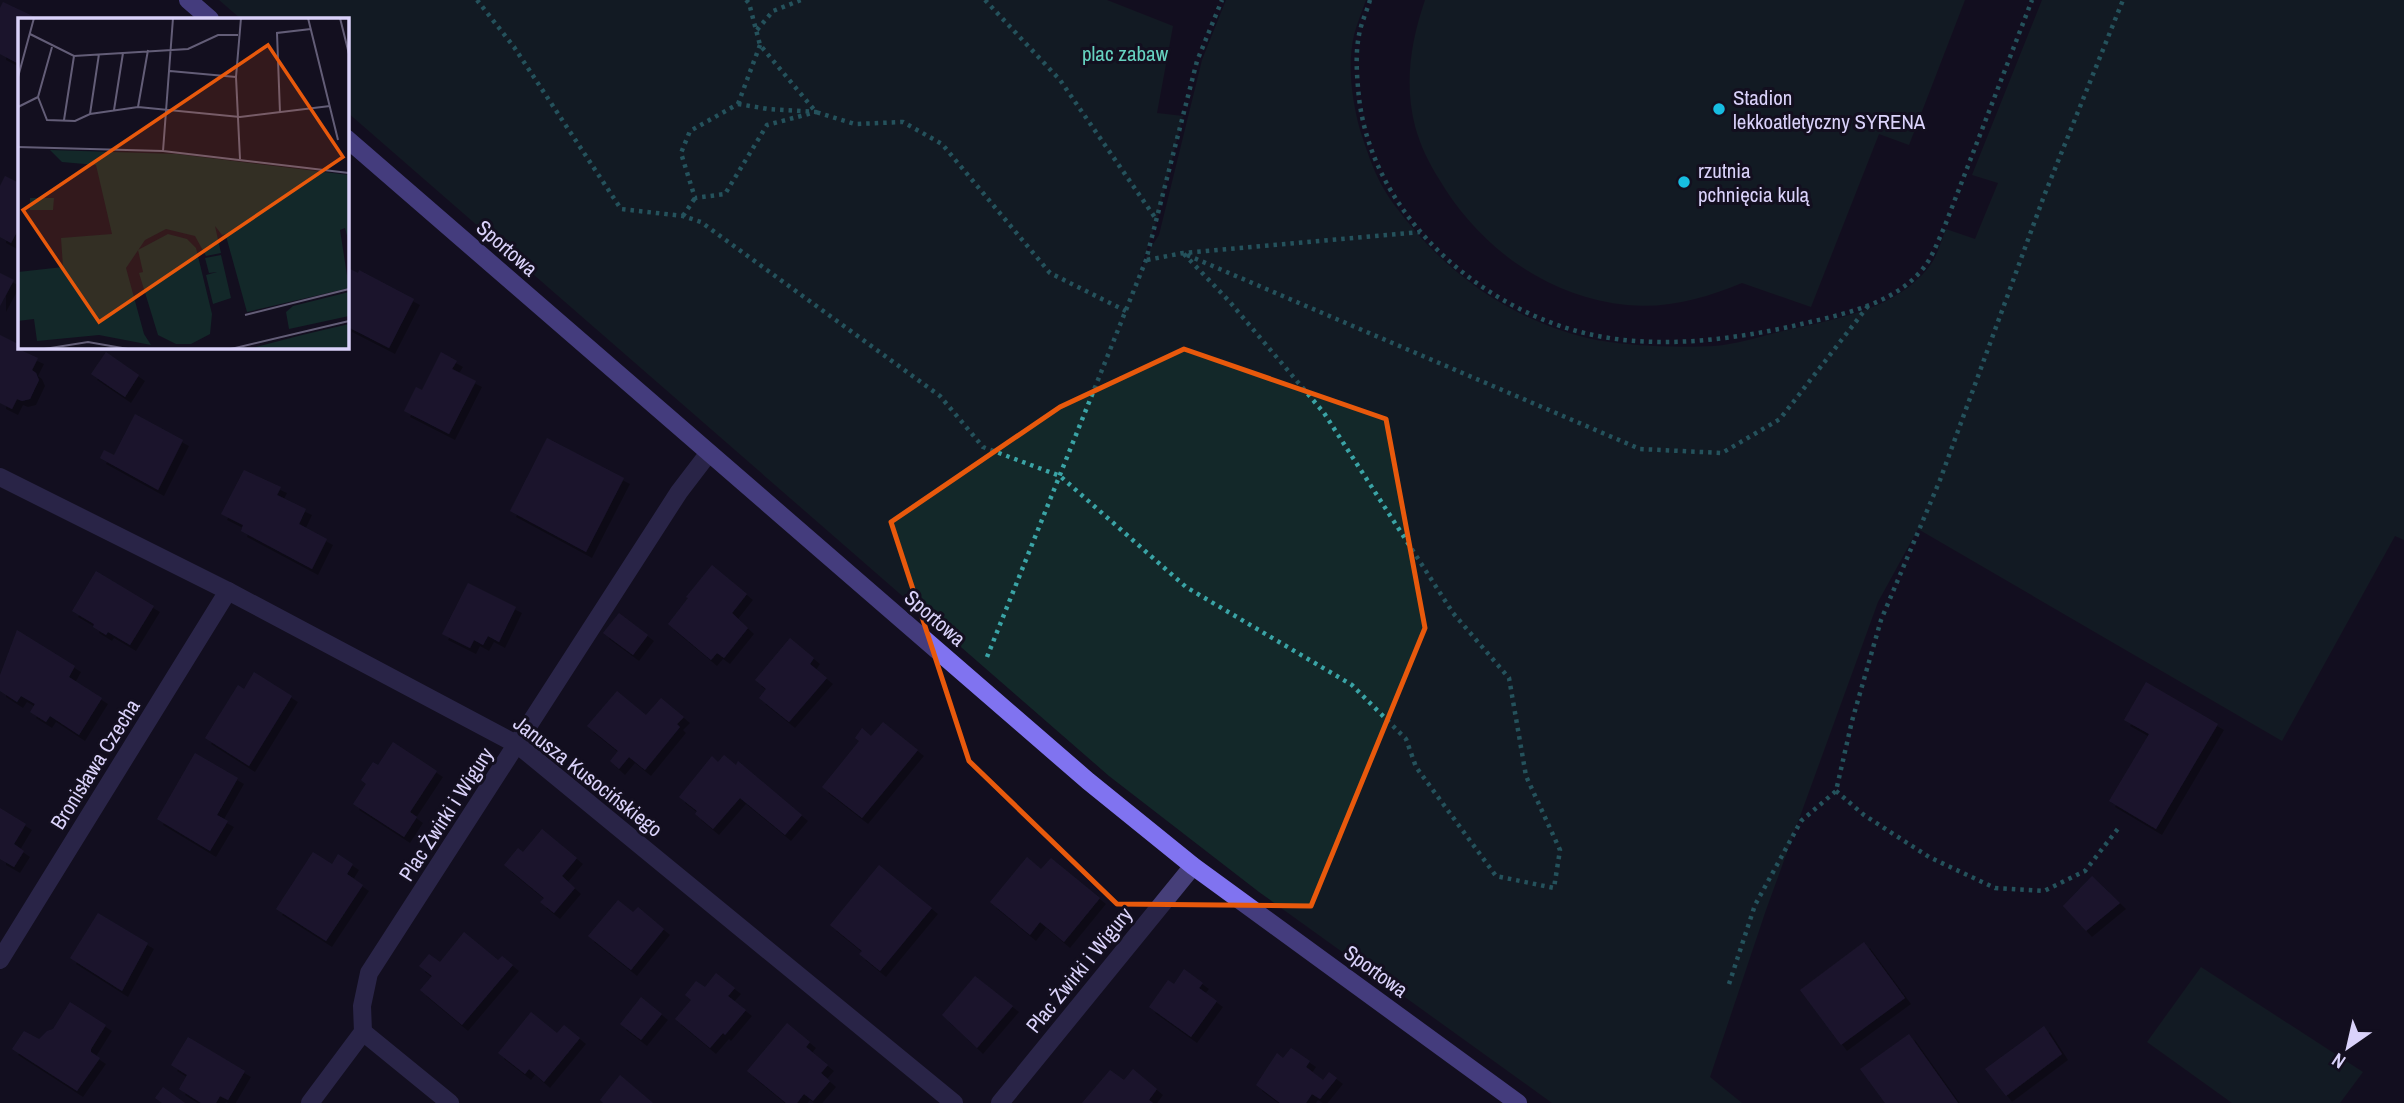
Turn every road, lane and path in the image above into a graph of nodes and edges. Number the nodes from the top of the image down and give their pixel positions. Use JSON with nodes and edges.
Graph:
{"nodes":[{"id":1,"x":188,"y":0,"type":"edge"},
{"id":2,"x":477,"y":0,"type":"edge"},
{"id":3,"x":746,"y":0,"type":"edge"},
{"id":4,"x":802,"y":0,"type":"edge"},
{"id":5,"x":985,"y":0,"type":"edge"},
{"id":6,"x":1222,"y":0,"type":"edge"},
{"id":7,"x":1370,"y":0,"type":"edge"},
{"id":8,"x":2032,"y":0,"type":"edge"},
{"id":9,"x":2123,"y":0,"type":"edge"},
{"id":10,"x":209,"y":18,"type":"edge"},
{"id":11,"x":757,"y":30,"type":"junction"},
{"id":12,"x":760,"y":45,"type":"junction"},
{"id":13,"x":738,"y":104,"type":"junction"},
{"id":14,"x":816,"y":112,"type":"junction"},
{"id":15,"x":348,"y":140,"type":"edge"},
{"id":16,"x":695,"y":198,"type":"junction"},
{"id":17,"x":683,"y":216,"type":"junction"},
{"id":18,"x":1157,"y":219,"type":"junction"},
{"id":19,"x":1421,"y":232,"type":"junction"},
{"id":20,"x":1183,"y":253,"type":"junction"},
{"id":21,"x":1146,"y":260,"type":"junction"},
{"id":22,"x":1869,"y":305,"type":"junction"},
{"id":23,"x":1126,"y":311,"type":"junction"},
{"id":24,"x":708,"y":454,"type":"junction"},
{"id":25,"x":1060,"y":476,"type":"junction"},
{"id":26,"x":0,"y":477,"type":"edge"},
{"id":27,"x":228,"y":591,"type":"junction"},
{"id":28,"x":976,"y":684,"type":"junction"},
{"id":29,"x":518,"y":744,"type":"junction"},
{"id":30,"x":1836,"y":791,"type":"junction"},
{"id":31,"x":2120,"y":826,"type":"dead end"},
{"id":32,"x":1193,"y":866,"type":"junction"},
{"id":33,"x":0,"y":960,"type":"edge"},
{"id":34,"x":1729,"y":984,"type":"dead end"},
{"id":35,"x":363,"y":1032,"type":"junction"},
{"id":36,"x":310,"y":1103,"type":"edge"},
{"id":37,"x":450,"y":1103,"type":"edge"},
{"id":38,"x":954,"y":1103,"type":"edge"},
{"id":39,"x":1000,"y":1103,"type":"edge"},
{"id":40,"x":1518,"y":1103,"type":"edge"}],
"edges":[{"from":1,"to":10,"type":"street"},
{"from":2,"to":17,"type":"path"},
{"from":3,"to":11,"type":"path"},
{"from":4,"to":11,"type":"path"},
{"from":5,"to":18,"type":"path"},
{"from":6,"to":18,"type":"path"},
{"from":7,"to":19,"type":"path"},
{"from":8,"to":22,"type":"path"},
{"from":9,"to":30,"type":"path"},
{"from":11,"to":12,"type":"path"},
{"from":12,"to":13,"type":"path"},
{"from":12,"to":14,"type":"path"},
{"from":13,"to":14,"type":"path"},
{"from":13,"to":16,"type":"path"},
{"from":14,"to":16,"type":"path"},
{"from":14,"to":23,"type":"path"},
{"from":15,"to":24,"type":"street","name":"Sportowa"},
{"from":16,"to":17,"type":"path"},
{"from":17,"to":25,"type":"path"},
{"from":18,"to":21,"type":"path"},
{"from":19,"to":20,"type":"path"},
{"from":19,"to":22,"type":"path"},
{"from":20,"to":21,"type":"path"},
{"from":20,"to":22,"type":"path"},
{"from":20,"to":25,"type":"path"},
{"from":21,"to":23,"type":"path"},
{"from":23,"to":25,"type":"path"},
{"from":24,"to":28,"type":"street","name":"Sportowa"},
{"from":24,"to":29,"type":"street","name":"Plac Żwirki i Wigury"},
{"from":25,"to":28,"type":"path"},
{"from":26,"to":27,"type":"street","name":"Janusza Kusocińskiego"},
{"from":27,"to":29,"type":"street","name":"Janusza Kusocińskiego"},
{"from":27,"to":33,"type":"street","name":"Bronisława Czecha"},
{"from":28,"to":32,"type":"street","name":"Sportowa"},
{"from":29,"to":35,"type":"street","name":"Plac Żwirki i Wigury"},
{"from":29,"to":38,"type":"street","name":"Janusza Kusocińskiego"},
{"from":30,"to":31,"type":"path"},
{"from":30,"to":34,"type":"path"},
{"from":32,"to":39,"type":"street","name":"Plac Żwirki i Wigury"},
{"from":32,"to":40,"type":"street","name":"Sportowa"},
{"from":35,"to":36,"type":"street"},
{"from":35,"to":37,"type":"street"}]}
